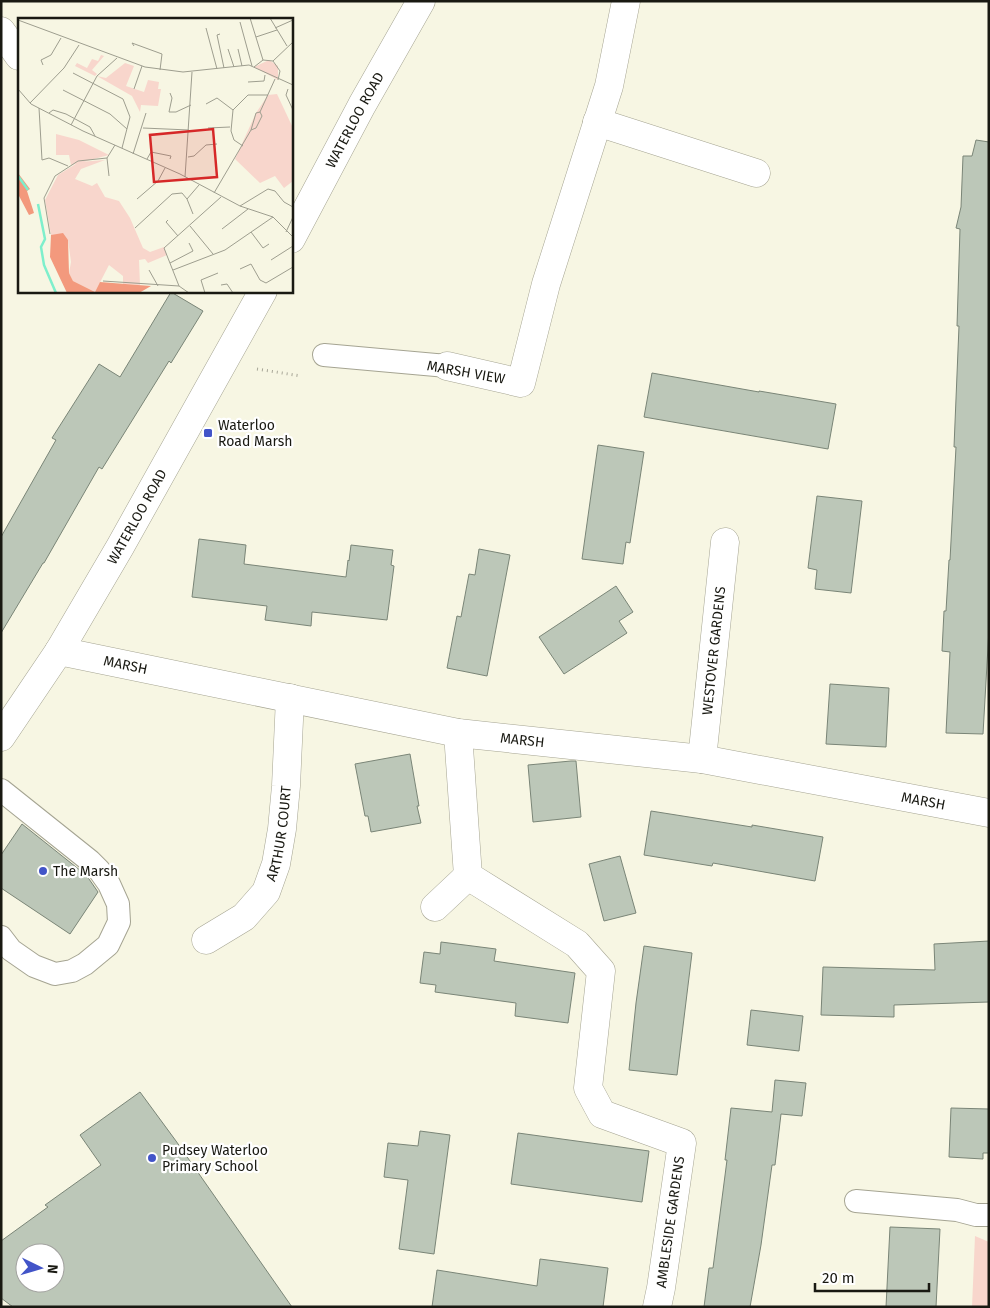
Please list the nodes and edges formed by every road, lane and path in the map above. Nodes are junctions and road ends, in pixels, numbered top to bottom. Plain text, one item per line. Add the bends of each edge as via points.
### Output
1 (421, 1) edge
2 (626, 1) edge
3 (1, 31) edge
4 (18, 55) edge
5 (597, 122) junction
6 (756, 173) dead end
7 (292, 237) edge
8 (262, 292) edge
9 (324, 355) joint
10 (222, 364) junction
11 (447, 366) joint
12 (724, 542) dead end
13 (59, 651) junction
14 (290, 698) junction
15 (458, 732) junction
16 (1, 737) edge
17 (702, 759) junction
18 (1, 790) edge
19 (989, 813) edge
20 (468, 876) junction
21 (435, 907) dead end
22 (1, 937) edge
23 (206, 940) dead end
24 (856, 1201) dead end
25 (989, 1215) edge
26 (656, 1307) edge

1 - 7 street, WATERLOO ROAD
2 - 5 street, MARSH VIEW via 609,86
3 - 4 street
5 - 6 street
5 - 11 street, MARSH VIEW via 546,284 521,383
8 - 10 street, WATERLOO ROAD
9 - 10 path via 323,379
9 - 11 lane, MARSH VIEW
10 - 13 street, WATERLOO ROAD
12 - 17 street, WESTOVER GARDENS
13 - 14 street, MARSH
13 - 16 street, WATERLOO ROAD
14 - 15 street, MARSH
14 - 23 street, ARTHUR COURT via 286,786 276,864 266,892 244,917
15 - 17 street, MARSH
15 - 20 street
17 - 19 street, MARSH
18 - 22 lane via 99,870 118,904 119,922 108,945 85,964 55,974 26,961
20 - 21 street
20 - 26 street, AMBLESIDE GARDENS via 577,944 601,971 588,1088 602,1114 682,1143
24 - 25 lane

